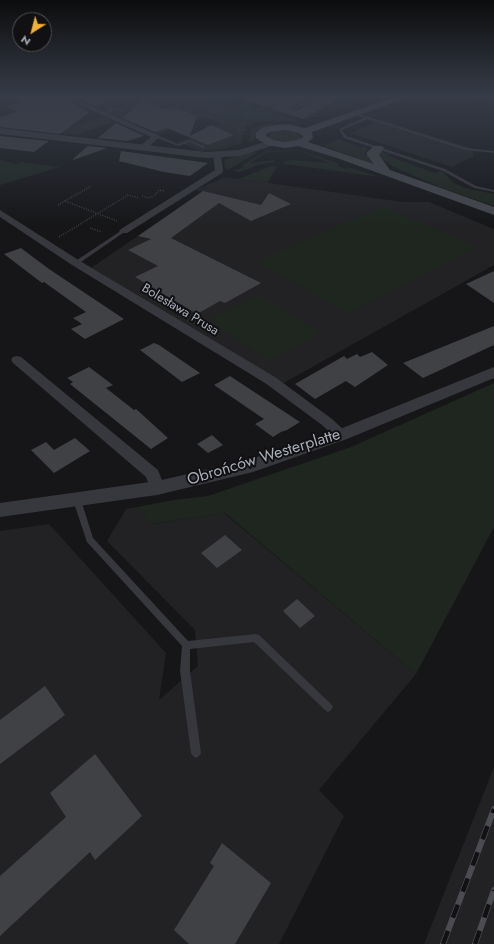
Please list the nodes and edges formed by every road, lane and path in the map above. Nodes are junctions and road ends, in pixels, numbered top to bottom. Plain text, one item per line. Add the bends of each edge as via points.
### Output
1 (68, 139) edge
2 (153, 139) edge
3 (163, 139) edge
4 (296, 139) edge
5 (308, 139) edge
6 (351, 139) edge
7 (435, 139) edge
8 (267, 141) joint
9 (204, 147) dead end
10 (143, 148) junction
11 (378, 148) junction
12 (494, 152) edge
13 (222, 155) junction
14 (386, 172) junction
15 (91, 186) dead end
16 (166, 191) dead end
17 (494, 191) edge
18 (154, 196) dead end
19 (139, 198) dead end
20 (65, 201) junction
21 (58, 205) dead end
22 (490, 210) edge
23 (0, 213) edge
24 (99, 213) junction
25 (123, 227) junction
26 (47, 244) junction
27 (76, 264) junction
28 (17, 360) dead end
29 (494, 372) edge
30 (341, 435) junction
31 (158, 488) junction
32 (77, 500) junction
33 (0, 510) edge
34 (186, 644) junction
35 (328, 707) dead end
36 (196, 754) dead end

1 - 10 street
2 - 10 street
3 - 9 lane via 178,146 190,141
4 - 8 main road via 285,145
5 - 14 main road via 341,156
6 - 11 lane
7 - 12 lane via 466,149
8 - 13 street via 240,153
10 - 13 street
11 - 14 main road via 373,155
11 - 17 lane via 444,170 472,185
13 - 25 street via 219,171
14 - 22 main road
15 - 20 path
16 - 18 path via 159,190
19 - 24 path via 128,195
20 - 21 path
20 - 24 path
23 - 26 street, Bolesława Prusa
24 - 25 path
24 - 26 path
25 - 27 lane
26 - 27 street, Bolesława Prusa
27 - 30 street, Bolesława Prusa via 270,380
28 - 31 street via 153,474
29 - 30 street, Obrońców Westerplatte
30 - 31 street, Obrońców Westerplatte via 247,467
31 - 32 street, Obrońców Westerplatte
32 - 33 street, Obrońców Westerplatte
32 - 34 lane via 90,540
34 - 35 lane via 256,638
34 - 36 lane via 185,671

